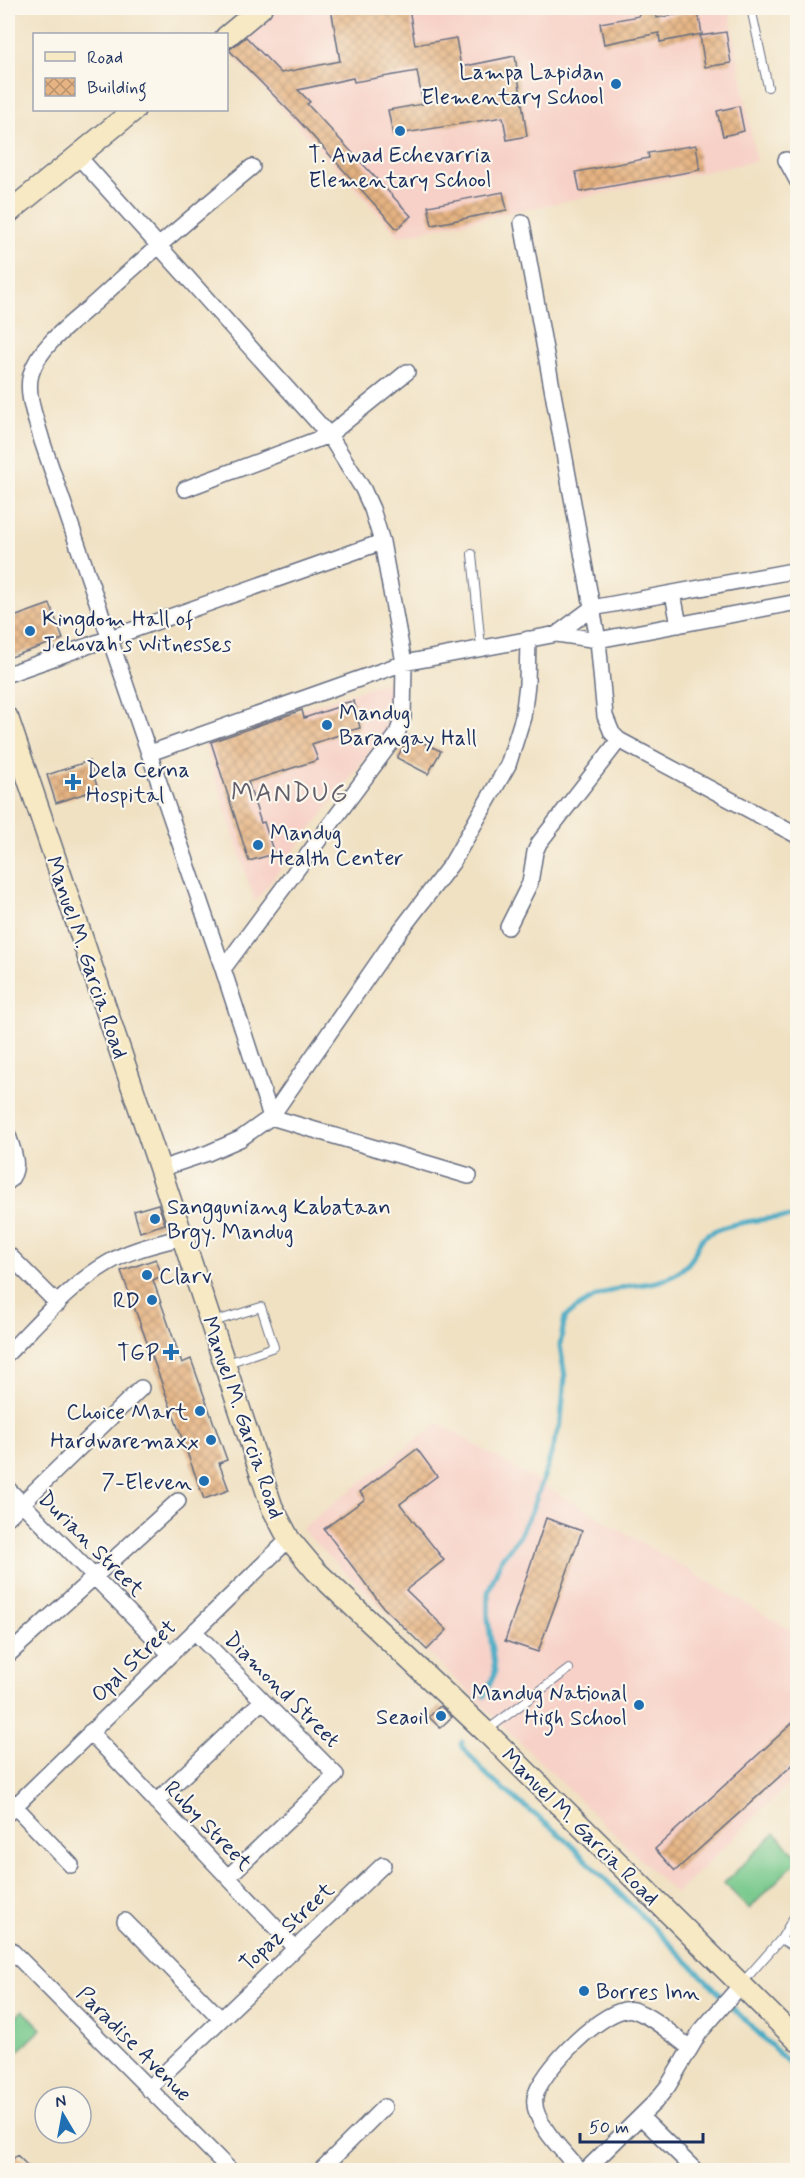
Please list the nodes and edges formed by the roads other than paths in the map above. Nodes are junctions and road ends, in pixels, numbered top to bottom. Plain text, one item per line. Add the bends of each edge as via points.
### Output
1 (261, 8) edge
2 (750, 8) edge
3 (228, 35) edge
4 (768, 87) dead end
5 (133, 111) edge
6 (77, 154) junction
7 (786, 160) dead end
8 (252, 167) dead end
9 (798, 182) edge
10 (8, 213) edge
11 (522, 223) dead end
12 (159, 244) junction
13 (406, 372) dead end
14 (329, 435) junction
15 (185, 489) dead end
16 (382, 542) junction
17 (472, 554) dead end
18 (798, 570) edge
19 (673, 594) junction
20 (798, 602) edge
21 (592, 608) junction
22 (679, 625) junction
23 (557, 634) junction
24 (110, 638) junction
25 (528, 639) junction
26 (598, 640) junction
27 (481, 647) junction
28 (404, 663) junction
29 (8, 674) edge
30 (8, 719) edge
31 (619, 740) junction
32 (150, 753) junction
33 (798, 836) edge
34 (507, 927) dead end
35 (223, 969) junction
36 (271, 1117) junction
37 (8, 1135) edge
38 (160, 1168) junction
39 (469, 1176) dead end
40 (8, 1182) edge
41 (183, 1237) junction
42 (8, 1254) edge
43 (58, 1304) junction
44 (212, 1323) junction
45 (8, 1353) edge
46 (225, 1364) junction
47 (141, 1388) dead end
48 (8, 1489) edge
49 (178, 1501) dead end
50 (21, 1503) junction
51 (8, 1517) edge
52 (289, 1539) junction
53 (94, 1577) junction
54 (194, 1631) junction
55 (171, 1654) junction
56 (8, 1655) edge
57 (569, 1669) dead end
58 (262, 1701) junction
59 (90, 1732) junction
60 (486, 1732) junction
61 (156, 1802) junction
62 (10, 1806) edge
63 (71, 1865) dead end
64 (383, 1865) dead end
65 (228, 1877) junction
66 (798, 1910) edge
67 (125, 1921) dead end
68 (781, 1939) junction
69 (8, 1947) edge
70 (295, 1948) junction
71 (798, 1950) edge
72 (741, 1985) junction
73 (221, 2019) junction
74 (798, 2041) edge
75 (690, 2048) junction
76 (148, 2088) junction
77 (384, 2107) dead end
78 (641, 2117) junction
79 (693, 2168) dead end
80 (230, 2170) edge
81 (321, 2170) edge
82 (579, 2170) edge
83 (586, 2170) edge

1 - 3 main road
2 - 4 lane
5 - 6 main road
6 - 10 main road
6 - 12 street
7 - 9 street
8 - 12 street
11 - 21 street
12 - 14 street
12 - 24 street via 39,355 30,375 42,441
13 - 14 street
14 - 15 street
14 - 16 street via 363,489
16 - 24 street
16 - 28 street
17 - 27 lane
18 - 19 street
19 - 21 street
19 - 22 street
20 - 22 street
21 - 23 street
21 - 26 street
22 - 26 street
23 - 25 street
23 - 26 street
24 - 29 street
24 - 32 street
25 - 27 street
25 - 36 street via 524,717 508,765 452,864 394,939
26 - 31 street via 605,716
27 - 28 street
28 - 32 street
28 - 35 street via 403,718 396,736
30 - 38 main road, Manuel M. Garcia Road
31 - 33 street
31 - 34 street via 539,843 530,883
32 - 35 street
35 - 36 street
36 - 38 street via 240,1139
36 - 39 street
37 - 40 street via 16,1165
38 - 41 main road, Manuel M. Garcia Road
41 - 43 street via 109,1262
41 - 44 main road, Manuel M. Garcia Road
42 - 43 street
43 - 45 street
44 - 46 main road, Manuel M. Garcia Road
44 - 46 lane via 261,1307 274,1347
46 - 52 main road, Manuel M. Garcia Road via 272,1507
47 - 50 street
48 - 50 street, Durian Street
49 - 53 street
50 - 51 street
50 - 53 street, Durian Street
52 - 54 street, Opal Street
52 - 60 main road, Manuel M. Garcia Road via 316,1571
53 - 55 street, Durian Street
53 - 56 street
54 - 55 street, Opal Street
54 - 58 street, Diamond Street
55 - 59 street, Opal Street
57 - 60 lane
58 - 61 street
58 - 65 street, Diamond Street via 336,1775
59 - 61 street, Ruby Street
59 - 62 street, Opal Street
60 - 72 main road, Manuel M. Garcia Road
61 - 65 street, Ruby Street
62 - 63 street
64 - 70 street, Topaz Street
65 - 70 street, Ruby Street
66 - 68 lane
67 - 73 street
68 - 71 lane
68 - 72 lane
69 - 76 street, Paradise Avenue
70 - 73 street, Topaz Street
72 - 74 main road, Manuel M. Garcia Road
72 - 75 street via 712,2016
73 - 76 street, Topaz Street
75 - 78 street via 668,2086
75 - 82 street via 632,2010 607,2017 573,2044 554,2065 534,2098 550,2135
76 - 80 street, Paradise Avenue
77 - 81 street
78 - 79 street
78 - 83 street

